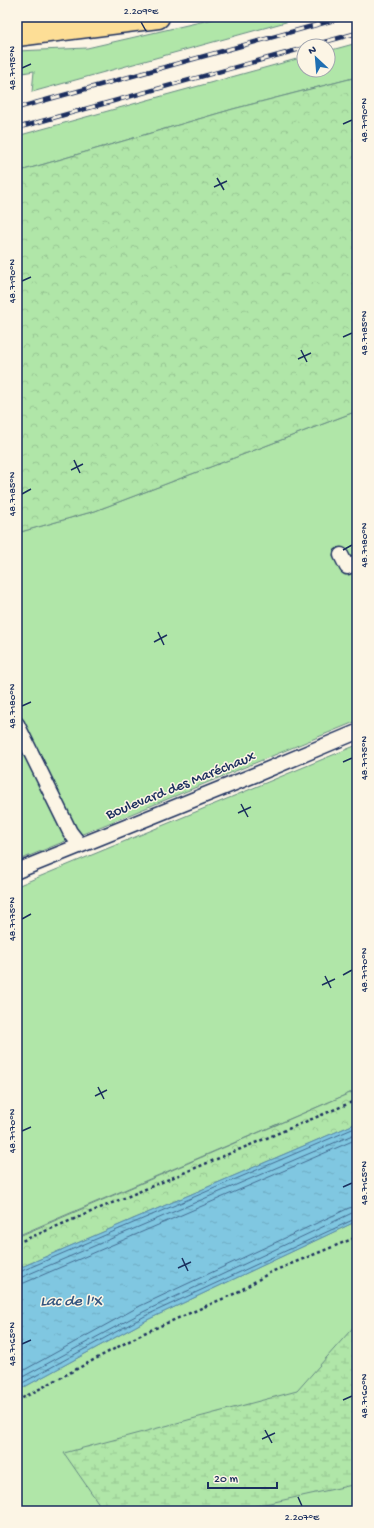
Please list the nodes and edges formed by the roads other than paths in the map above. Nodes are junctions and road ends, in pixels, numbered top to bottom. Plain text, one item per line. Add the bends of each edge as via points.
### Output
1 (17, 18) edge
2 (152, 18) edge
3 (17, 35) edge
4 (341, 555) dead end
5 (357, 563) edge
6 (17, 724) edge
7 (357, 732) edge
8 (80, 845) junction
9 (17, 871) edge

1 - 2 main road
2 - 3 main road
4 - 5 lane via 347,567
6 - 8 lane via 70,832
7 - 8 lane, Boulevard des Maréchaux
8 - 9 lane, Boulevard des Maréchaux

